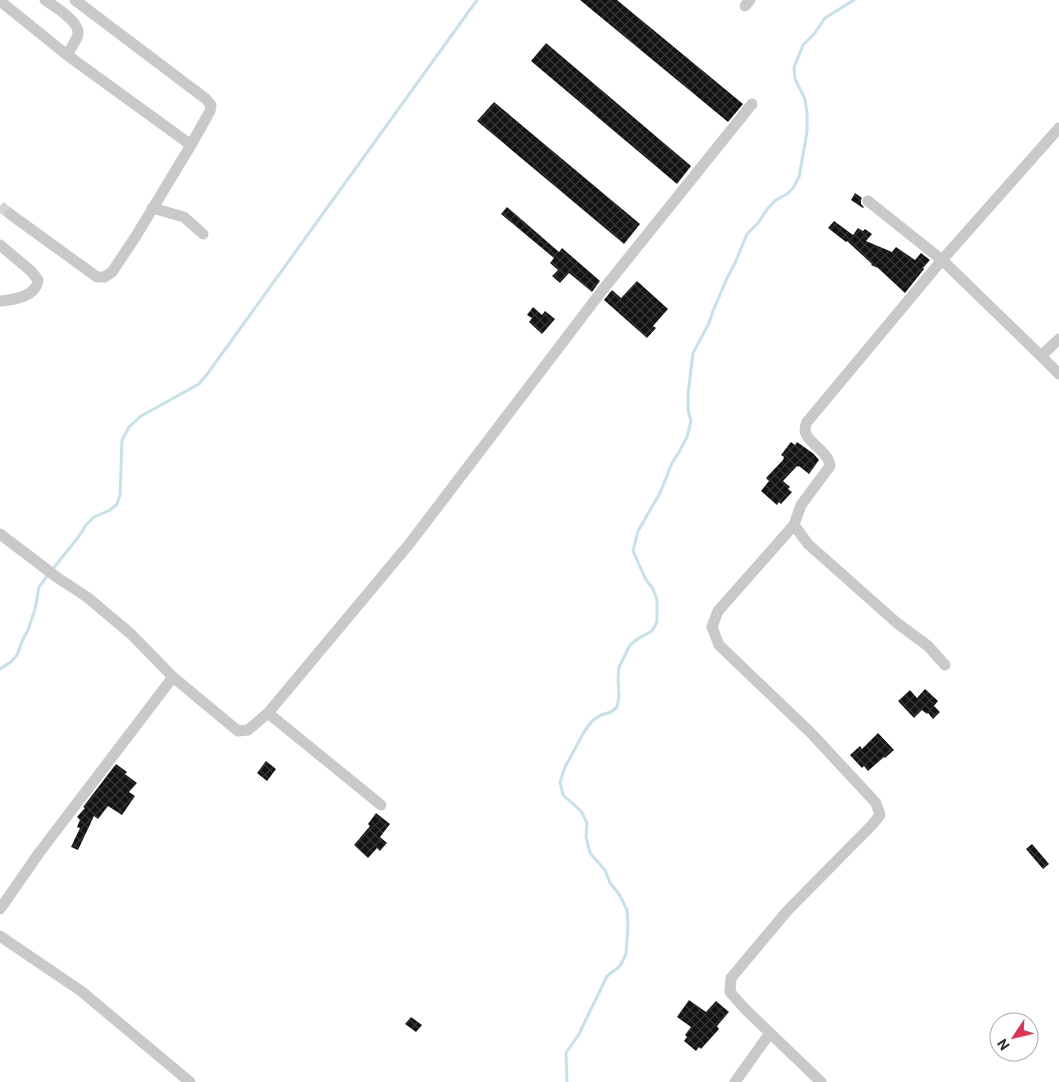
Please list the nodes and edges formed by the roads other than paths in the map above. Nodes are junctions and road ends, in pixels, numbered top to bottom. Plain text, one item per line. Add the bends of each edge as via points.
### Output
1 (45, 0) edge
2 (76, 0) edge
3 (0, 2) edge
4 (67, 55) junction
5 (752, 104) dead end
6 (1059, 128) edge
7 (191, 145) junction
8 (868, 201) dead end
9 (152, 208) junction
10 (10, 214) tunnel mouth
11 (203, 234) dead end
12 (0, 245) edge
13 (942, 260) junction
14 (0, 301) edge
15 (1059, 339) edge
16 (1041, 356) junction
17 (1059, 374) edge
18 (794, 525) junction
19 (0, 534) edge
20 (945, 665) dead end
21 (173, 676) junction
22 (268, 713) junction
23 (380, 805) dead end
24 (0, 909) edge
25 (0, 936) edge
26 (770, 1032) junction
27 (190, 1082) edge
28 (735, 1082) edge
29 (821, 1082) edge

1 - 4 street via 78,28
2 - 7 street via 211,105
3 - 4 street
4 - 7 street
5 - 22 street via 601,292 410,543
6 - 13 street
7 - 9 street
8 - 13 street
9 - 10 street via 112,272 104,277 97,277
9 - 11 street via 184,216
12 - 14 street via 38,280 36,288 27,295
13 - 16 street
13 - 18 street via 804,427 806,436 829,459 830,466 801,505
15 - 16 street
16 - 17 street
18 - 20 street via 808,544 897,623 928,646
18 - 26 street via 718,611 712,627 719,645 811,733 876,803 880,815 788,910 731,978 730,992
19 - 21 street via 131,634
21 - 22 street via 238,731 248,730
21 - 24 street via 38,853
22 - 23 street
25 - 27 street via 81,992
26 - 28 street
26 - 29 street

